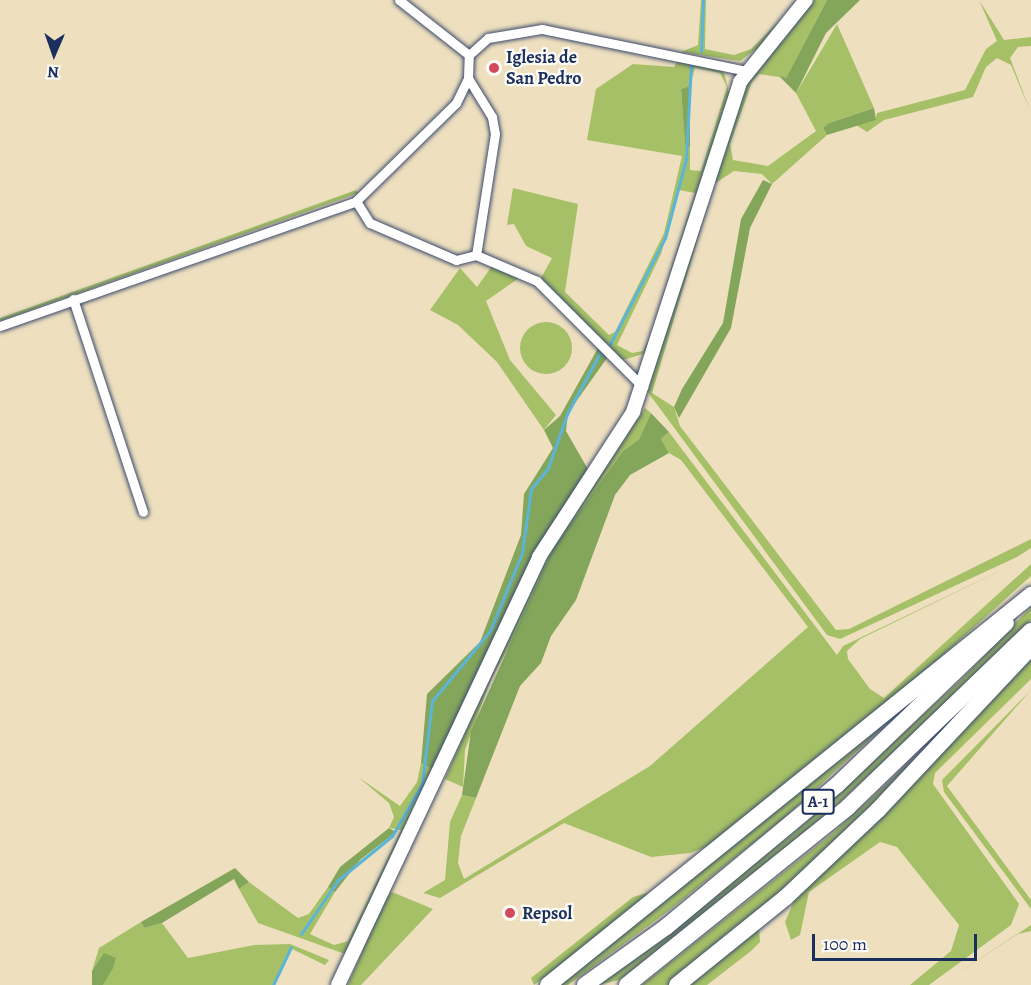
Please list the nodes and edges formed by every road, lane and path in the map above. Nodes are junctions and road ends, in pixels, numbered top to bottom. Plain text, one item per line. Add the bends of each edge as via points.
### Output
1 (399, 0) edge
2 (806, 0) edge
3 (469, 55) junction
4 (747, 71) junction
5 (468, 78) junction
6 (356, 201) junction
7 (476, 255) junction
8 (73, 299) junction
9 (0, 326) edge
10 (643, 387) junction
11 (143, 512) dead end
12 (1031, 595) edge
13 (1031, 631) edge
14 (1031, 647) edge
15 (338, 985) edge
16 (548, 985) edge
17 (585, 985) edge
18 (627, 985) edge
19 (677, 985) edge

1 - 3 street
2 - 4 street
3 - 4 street via 488,38 542,28
3 - 5 street
4 - 10 street via 721,133
5 - 6 street via 456,103
5 - 7 street via 492,117 495,134
6 - 7 street via 370,222 456,260
6 - 8 street
7 - 10 street via 537,281
8 - 9 street
8 - 11 street
10 - 15 street via 623,429 538,556
12 - 16 highway
12 - 17 highway, A-1 via 837,785 666,927
13 - 18 highway, A-1 via 848,807
14 - 19 highway via 878,810 785,898

